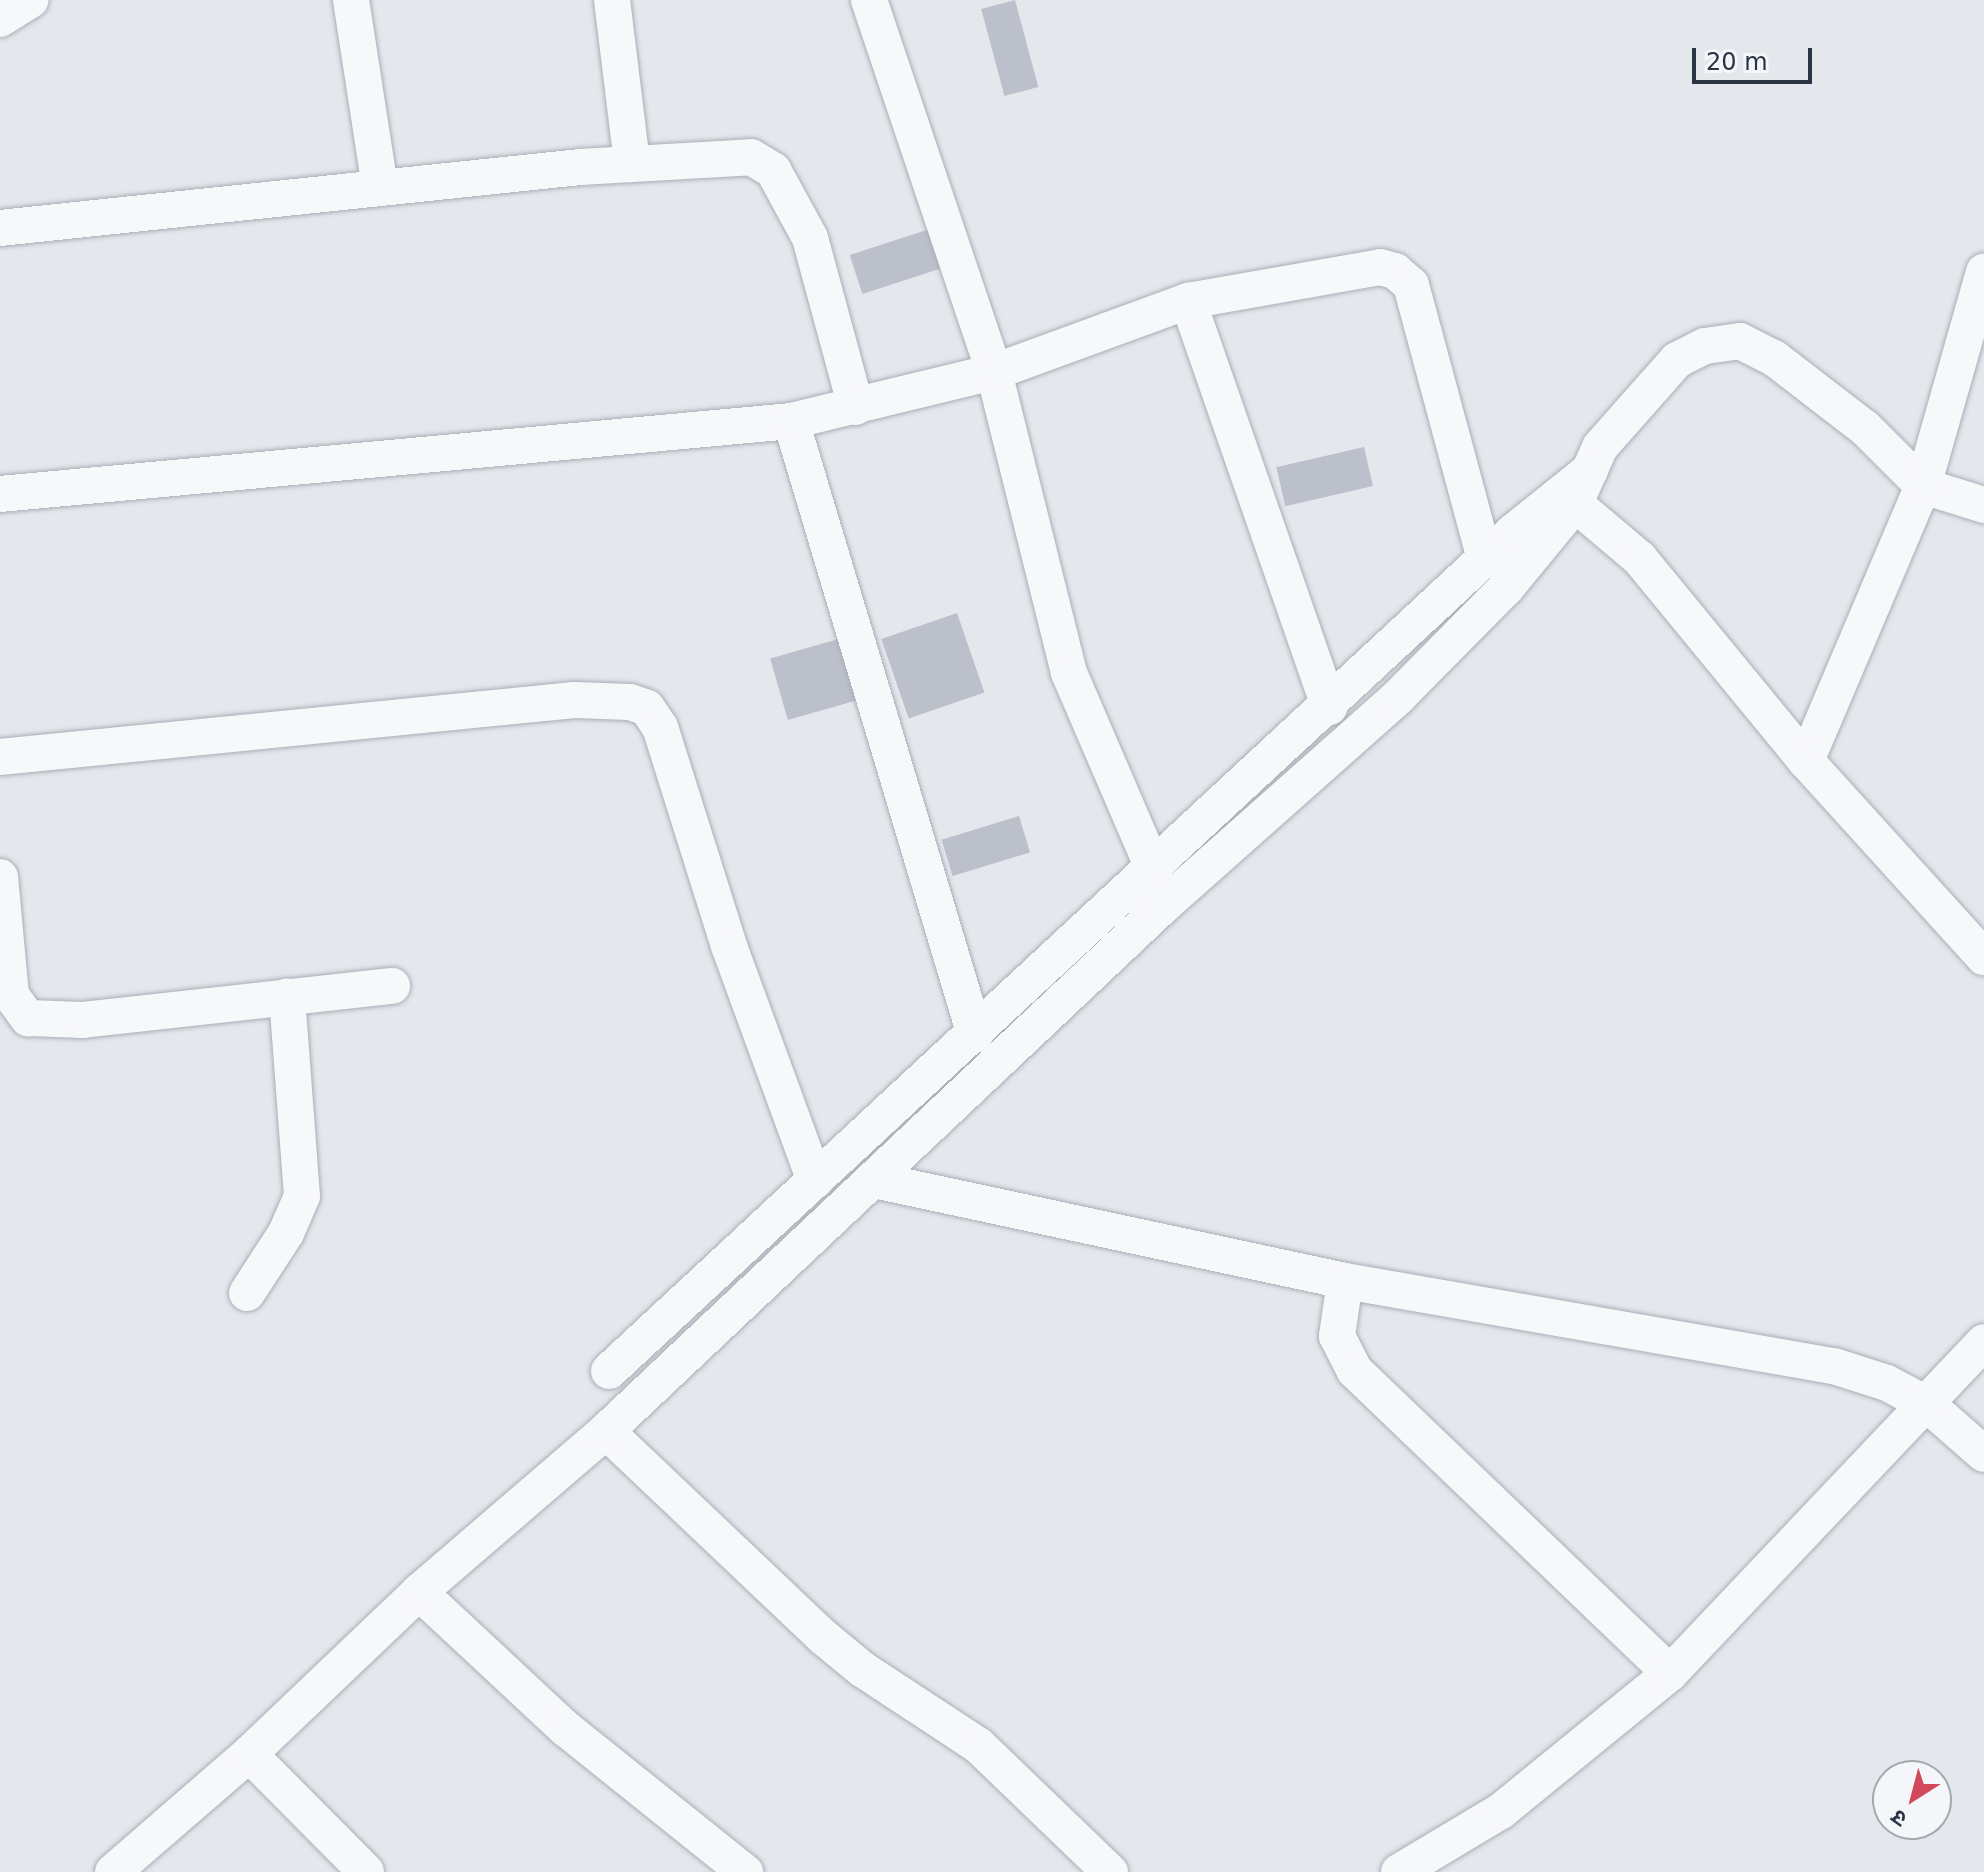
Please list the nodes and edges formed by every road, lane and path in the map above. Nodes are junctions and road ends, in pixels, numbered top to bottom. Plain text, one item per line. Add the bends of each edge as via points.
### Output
1 (31, 0) edge
2 (351, 0) edge
3 (612, 0) edge
4 (869, 0) edge
5 (0, 19) edge
6 (632, 164) junction
7 (380, 188) junction
8 (0, 228) edge
9 (1984, 272) edge
10 (1188, 301) junction
11 (994, 372) junction
12 (856, 407) junction
13 (791, 421) junction
14 (1590, 470) junction
15 (1923, 486) junction
16 (0, 494) edge
17 (1575, 504) junction
18 (1984, 505) edge
19 (1485, 559) junction
20 (1329, 707) junction
21 (0, 757) edge
22 (1806, 761) junction
23 (1154, 870) junction
24 (0, 877) edge
25 (1984, 957) edge
26 (392, 986) dead end
27 (287, 997) junction
28 (9, 1012) edge
29 (975, 1035) junction
30 (874, 1180) junction
31 (815, 1181) junction
32 (1345, 1281) junction
33 (247, 1293) dead end
34 (1984, 1342) edge
35 (609, 1371) dead end
36 (1928, 1405) junction
37 (606, 1431) junction
38 (1984, 1454) edge
39 (419, 1592) junction
40 (1670, 1673) junction
41 (249, 1754) junction
42 (113, 1872) edge
43 (366, 1872) edge
44 (745, 1872) edge
45 (1110, 1872) edge
46 (1399, 1872) edge

1 - 5 street
2 - 7 street
3 - 6 street
4 - 11 street
6 - 7 street
6 - 12 street via 751,157 773,170 810,238
7 - 8 street
9 - 15 street
10 - 11 street
10 - 19 street via 1362,267 1404,276 1411,285
10 - 20 street
11 - 12 street
11 - 23 street via 1069,673
12 - 13 street
13 - 16 street
13 - 29 street
14 - 15 street via 1600,447 1677,360 1705,346 1740,341 1774,358 1865,428
14 - 17 street
14 - 19 street
15 - 18 street
15 - 22 street
17 - 22 street via 1640,559
17 - 30 street via 1506,588 1398,697 1164,905
19 - 20 street
20 - 23 street
21 - 31 street via 574,700 630,702 647,708 660,727 729,946
22 - 25 street
23 - 29 street
24 - 28 street
26 - 27 street
27 - 28 street via 83,1020 42,1020
27 - 33 street via 302,1196 286,1233
29 - 31 street
30 - 32 street
30 - 37 street
31 - 35 street
32 - 36 street via 1834,1366 1887,1383
32 - 40 street via 1337,1336 1355,1371
34 - 36 street
36 - 38 street
36 - 40 street
37 - 39 street
37 - 45 street via 822,1636 862,1669 979,1746
39 - 41 street
39 - 44 street via 565,1728
40 - 46 street via 1501,1811
41 - 42 street
41 - 43 street

